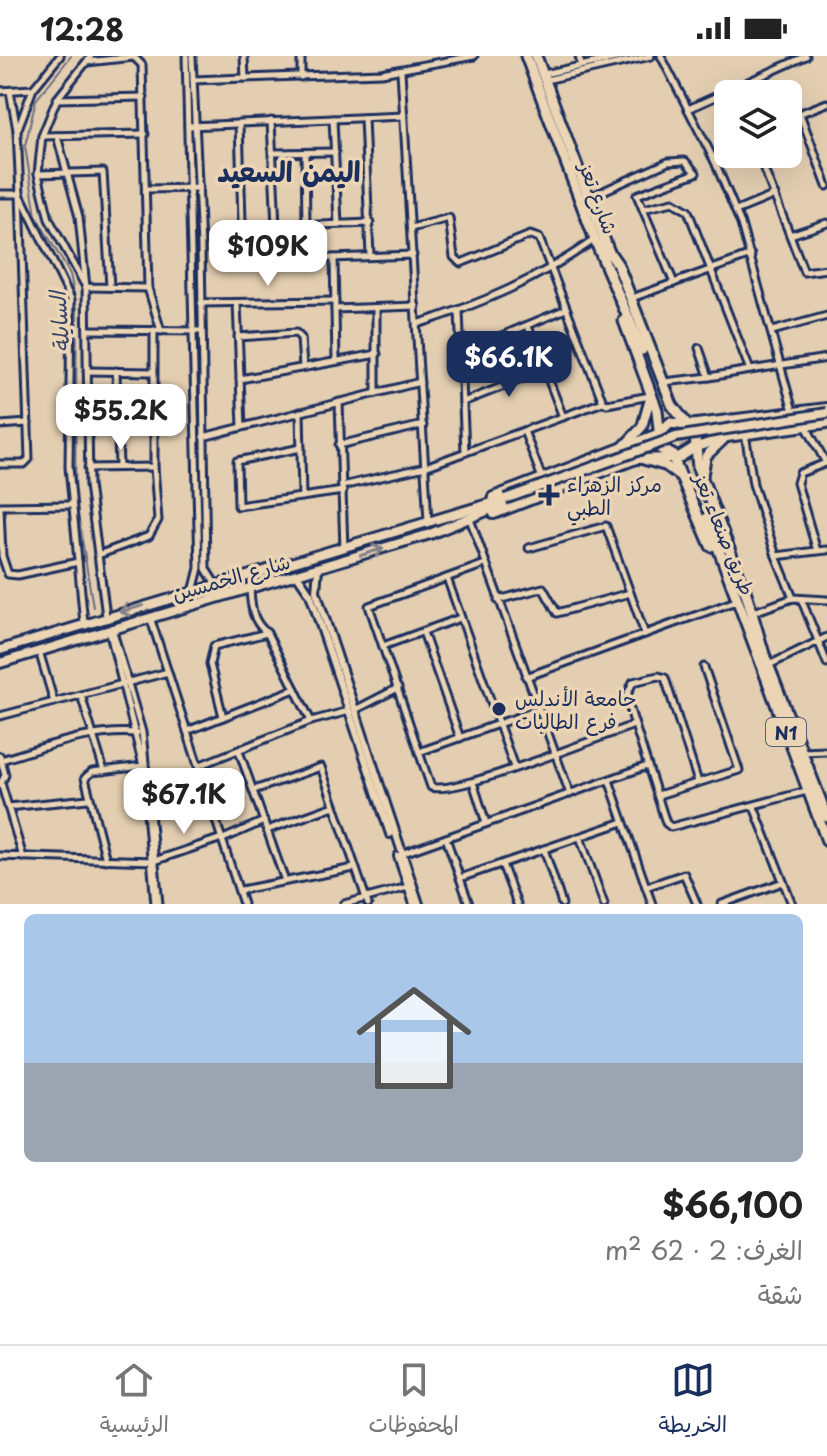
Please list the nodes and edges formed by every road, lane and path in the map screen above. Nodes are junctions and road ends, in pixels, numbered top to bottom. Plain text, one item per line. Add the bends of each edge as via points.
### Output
1 (60, 56) edge
2 (186, 56) edge
3 (192, 56) edge
4 (244, 56) edge
5 (301, 56) edge
6 (427, 56) edge
7 (474, 56) edge
8 (526, 56) edge
9 (536, 56) edge
10 (579, 56) edge
11 (625, 56) edge
12 (651, 56) edge
13 (661, 56) edge
14 (806, 56) edge
15 (454, 58) edge
16 (89, 59) edge
17 (430, 65) junction
18 (581, 65) junction
19 (401, 71) junction
20 (301, 77) junction
21 (245, 78) junction
22 (544, 78) junction
23 (193, 80) junction
24 (754, 80) edge
25 (33, 89) junction
26 (0, 91) edge
27 (10, 91) junction
28 (144, 97) junction
29 (714, 98) edge
30 (57, 99) junction
31 (827, 103) edge
32 (688, 109) junction
33 (802, 113) edge
34 (404, 116) junction
35 (364, 118) junction
36 (333, 119) junction
37 (802, 119) edge
38 (271, 121) junction
39 (237, 124) junction
40 (188, 126) junction
41 (196, 126) junction
42 (558, 126) junction
43 (17, 131) junction
44 (145, 134) junction
45 (42, 136) junction
46 (57, 136) junction
47 (335, 152) junction
48 (273, 153) junction
49 (305, 153) junction
50 (764, 168) edge
51 (65, 172) junction
52 (38, 174) junction
53 (827, 186) edge
54 (191, 188) junction
55 (199, 188) junction
56 (146, 189) junction
57 (0, 194) edge
58 (20, 194) junction
59 (775, 195) junction
60 (590, 197) junction
61 (643, 209) junction
62 (736, 211) junction
63 (370, 223) junction
64 (827, 223) edge
65 (338, 224) junction
66 (306, 225) junction
67 (276, 227) junction
68 (242, 228) junction
69 (411, 228) junction
70 (790, 235) junction
71 (595, 240) junction
72 (605, 253) junction
73 (413, 255) junction
74 (751, 255) junction
75 (370, 256) junction
76 (334, 258) junction
77 (712, 266) junction
78 (552, 269) junction
79 (827, 269) edge
80 (674, 283) junction
81 (86, 287) junction
82 (110, 287) junction
83 (148, 288) junction
84 (632, 298) junction
85 (335, 301) junction
86 (201, 303) junction
87 (237, 303) junction
88 (416, 306) junction
89 (376, 308) junction
90 (335, 309) junction
91 (566, 309) junction
92 (459, 311) junction
93 (827, 316) edge
94 (417, 324) junction
95 (528, 326) junction
96 (88, 330) junction
97 (157, 331) junction
98 (194, 331) junction
99 (202, 331) junction
100 (772, 331) junction
101 (238, 337) junction
102 (699, 348) dead end
103 (644, 349) tunnel mouth
104 (461, 353) junction
105 (377, 354) junction
106 (827, 358) edge
107 (336, 361) junction
108 (781, 365) junction
109 (303, 367) junction
110 (545, 370) junction
111 (750, 370) junction
112 (87, 371) junction
113 (116, 371) junction
114 (153, 372) junction
115 (709, 377) junction
116 (240, 379) junction
117 (420, 382) junction
118 (663, 382) junction
119 (376, 393) junction
120 (651, 395) junction
121 (339, 402) junction
122 (463, 402) junction
123 (603, 402) junction
124 (672, 405) junction
125 (657, 410) junction
126 (793, 411) junction
127 (300, 412) junction
128 (827, 415) edge
129 (563, 417) junction
130 (726, 422) junction
131 (28, 423) junction
132 (0, 425) edge
133 (423, 425) junction
134 (688, 425) junction
135 (806, 425) junction
136 (242, 427) junction
137 (524, 431) junction
138 (660, 433) junction
139 (745, 433) junction
140 (203, 437) junction
141 (727, 437) junction
142 (339, 445) junction
143 (626, 446) junction
144 (301, 448) junction
145 (694, 448) junction
146 (465, 452) junction
147 (673, 458) junction
148 (636, 459) junction
149 (826, 463) edge
150 (0, 464) edge
151 (119, 467) junction
152 (154, 467) junction
153 (425, 467) junction
154 (88, 468) junction
155 (698, 468) junction
156 (542, 478) junction
157 (684, 478) junction
158 (702, 480) junction
159 (197, 483) junction
160 (205, 483) junction
161 (342, 489) junction
162 (302, 497) junction
163 (72, 505) junction
164 (0, 507) edge
165 (469, 514) junction
166 (709, 517) tunnel mouth
167 (429, 522) junction
168 (529, 548) dead end
169 (344, 549) junction
170 (827, 550) edge
171 (817, 551) junction
172 (98, 555) junction
173 (776, 556) junction
174 (314, 558) junction
175 (78, 562) junction
176 (485, 564) junction
177 (318, 568) junction
178 (297, 575) junction
179 (447, 578) junction
180 (216, 586) junction
181 (250, 588) junction
182 (193, 592) junction
183 (630, 593) junction
184 (793, 598) junction
185 (498, 600) junction
186 (827, 600) edge
187 (802, 601) junction
188 (733, 602) junction
189 (106, 616) junction
190 (150, 617) junction
191 (460, 618) junction
192 (747, 618) junction
193 (84, 623) junction
194 (110, 629) junction
195 (423, 632) junction
196 (267, 633) junction
197 (645, 634) junction
198 (827, 637) edge
199 (818, 640) junction
200 (383, 646) junction
201 (12, 647) junction
202 (0, 650) edge
203 (39, 651) junction
204 (16, 658) junction
205 (0, 663) edge
206 (827, 663) edge
207 (768, 666) junction
208 (704, 667) dead end
209 (168, 672) junction
210 (526, 677) junction
211 (124, 682) junction
212 (771, 682) junction
213 (398, 688) junction
214 (295, 689) junction
215 (81, 695) junction
216 (54, 702) junction
217 (538, 710) junction
218 (352, 711) junction
219 (0, 716) edge
220 (223, 717) junction
221 (311, 721) junction
222 (497, 724) junction
223 (634, 725) junction
224 (187, 731) junction
225 (137, 733) junction
226 (94, 734) junction
227 (361, 738) junction
228 (460, 738) junction
229 (239, 751) junction
230 (827, 751) edge
231 (554, 752) junction
232 (801, 752) junction
233 (418, 753) junction
234 (1, 758) edge
235 (143, 766) junction
236 (198, 766) junction
237 (647, 766) junction
238 (514, 767) junction
239 (104, 771) junction
240 (608, 780) junction
241 (473, 782) junction
242 (698, 782) junction
243 (254, 790) junction
244 (808, 791) junction
245 (570, 794) junction
246 (658, 795) junction
247 (88, 799) junction
248 (334, 806) junction
249 (8, 807) junction
250 (754, 807) junction
251 (827, 817) edge
252 (264, 821) junction
253 (623, 822) junction
254 (486, 823) junction
255 (267, 830) junction
256 (580, 837) junction
257 (223, 838) junction
258 (446, 838) junction
259 (827, 841) edge
260 (544, 849) junction
261 (401, 854) junction
262 (0, 856) edge
263 (23, 857) junction
264 (106, 860) junction
265 (152, 861) junction
266 (502, 863) junction
267 (354, 868) junction
268 (460, 878) junction
269 (285, 881) junction
270 (783, 882) junction
271 (411, 886) junction
272 (646, 887) junction
273 (241, 890) junction
274 (367, 901) edge
275 (157, 904) edge
276 (243, 904) edge
277 (344, 904) edge
278 (416, 904) edge
279 (469, 904) edge
280 (517, 904) edge
281 (562, 904) edge
282 (604, 904) edge
283 (652, 904) edge
284 (697, 904) edge
285 (722, 904) edge
286 (792, 904) edge

1 - 25 street
2 - 40 street
3 - 23 street
4 - 21 street
5 - 20 street
6 - 17 street
7 - 15 street
8 - 42 highway, شارع تعز
9 - 22 highway, شارع تعز
10 - 18 street
11 - 18 street
12 - 22 street
13 - 32 street
14 - 24 street
15 - 17 street
16 - 28 street via 140,59
16 - 30 street
17 - 19 street
18 - 22 street
19 - 20 street
19 - 34 street
20 - 21 street
21 - 23 street
22 - 42 highway, شارع تعز
23 - 41 street
25 - 27 street
25 - 43 street
26 - 27 street
27 - 43 street
28 - 30 street
28 - 44 street
29 - 32 street
30 - 45 street
31 - 33 street
32 - 62 street
34 - 35 street
34 - 69 street
35 - 36 street
35 - 63 street
36 - 38 street
36 - 47 street
37 - 53 street
38 - 39 street
38 - 48 street
39 - 41 street
39 - 68 street
40 - 41 street
40 - 54 street
41 - 55 street
42 - 60 highway, شارع تعز
42 - 71 highway, شارع تعز
43 - 58 street
44 - 46 street
44 - 56 street
45 - 46 street
45 - 52 street
46 - 51 street
47 - 49 street
47 - 65 street
48 - 49 street
48 - 67 street
49 - 66 street
50 - 59 street
51 - 52 street
51 - 81 street via 79,217
51 - 82 street via 105,175
52 - 81 street via 49,219
54 - 55 street
54 - 56 street
54 - 98 street
55 - 86 street
56 - 83 street
57 - 58 street
58 - 131 street
58 - 163 street via 71,299
59 - 62 street
59 - 70 street
60 - 61 street via 668,162 685,161 696,173 637,195
60 - 72 highway, شارع تعز
61 - 77 street via 673,202 684,206
61 - 80 street
62 - 74 street
63 - 65 street
63 - 75 street
64 - 70 street
65 - 66 street
66 - 67 street
67 - 68 street
68 - 76 street via 243,254 251,261
69 - 73 street
69 - 78 street via 449,218 454,257 461,263 530,235 539,238
70 - 79 street via 804,272
71 - 72 highway, شارع تعز
71 - 78 street
72 - 84 highway
72 - 103 highway, شارع تعز
72 - 120 highway
73 - 75 street
73 - 88 street
74 - 77 street
74 - 100 street
75 - 76 street
76 - 85 street
77 - 80 street
77 - 111 street
78 - 91 street
78 - 92 street
80 - 84 street
81 - 82 street
81 - 96 street
82 - 83 street
83 - 97 street
84 - 118 highway
85 - 87 street
85 - 90 street
86 - 87 street
86 - 99 street
87 - 101 street
88 - 89 street
88 - 94 street
89 - 90 street
89 - 105 street
90 - 107 street
91 - 95 street
91 - 123 street
92 - 94 street
92 - 104 street
93 - 100 street
94 - 117 street
95 - 104 street
95 - 110 street
96 - 97 street
96 - 112 street
97 - 98 street
97 - 114 street
98 - 99 street
98 - 159 street
99 - 140 street
100 - 108 street
101 - 109 street via 296,333
101 - 116 street
102 - 115 street
104 - 122 street
105 - 107 street
105 - 119 street
106 - 108 street
107 - 109 street
108 - 111 street
108 - 126 street
109 - 116 street
110 - 122 street
110 - 129 street
111 - 115 street
112 - 113 street
112 - 154 street
113 - 114 street
113 - 151 street
114 - 152 street
115 - 118 street
116 - 136 street
117 - 119 street
117 - 133 street
118 - 124 highway
119 - 121 street
120 - 123 street
120 - 125 highway
120 - 143 main road via 642,427
121 - 127 street
121 - 142 street
122 - 146 street
123 - 129 street
124 - 125 highway via 665,415
124 - 134 highway
125 - 138 highway
126 - 128 main road
126 - 130 main road
127 - 136 street
127 - 144 street
128 - 135 main road
128 - 165 main road, شارع الخمسين, bridge via 676,437
129 - 137 street
130 - 134 main road
130 - 141 main road
131 - 132 street
131 - 150 street via 27,462
133 - 142 street
133 - 153 street
134 - 138 highway via 674,422
134 - 145 highway via 695,435
135 - 139 main road
135 - 149 street
136 - 140 street
137 - 146 street
137 - 156 street
138 - 143 main road, شارع الخمسين
138 - 147 highway via 661,449
139 - 141 main road
139 - 173 street via 753,484
140 - 160 street
141 - 145 main road
141 - 158 main road via 706,456
142 - 161 street
143 - 148 main road via 637,450
143 - 156 main road, شارع الخمسين
144 - 162 street
144 - 162 street via 235,464 238,506
145 - 147 highway
145 - 155 highway, طريق صنعاء تعز / N1
146 - 153 street
147 - 148 main road, شارع الخمسين
147 - 157 highway, طريق صنعاء تعز / N1
148 - 157 main road via 666,466
148 - 165 main road, شارع الخمسين via 490,516
149 - 171 street via 800,473 797,483
151 - 152 street
151 - 154 street
152 - 172 street via 156,529
153 - 161 street
153 - 167 street
154 - 172 street
155 - 157 highway via 687,464
155 - 158 highway, طريق صنعاء تعز / N1
156 - 165 main road, شارع الخمسين
157 - 188 highway, طريق صنعاء تعز / N1
158 - 192 highway, طريق صنعاء تعز / N1 via 747,596
159 - 160 street
159 - 182 street via 199,568
160 - 180 street via 206,569
161 - 162 street
161 - 169 street
163 - 164 street
163 - 175 street
164 - 175 street via 8,574
165 - 167 main road, شارع الخمسين
165 - 176 street
177 -> 165 main road, شارع الخمسين
166 - 192 highway, طريق صنعاء تعز / N1
167 - 169 main road, شارع الخمسين
168 - 183 street via 606,526
169 - 174 main road, شارع الخمسين
170 - 171 street
171 - 173 street
172 - 189 street
173 - 184 street
174 - 177 main road
174 - 180 main road, شارع الخمسين
175 - 193 street
176 - 179 street
176 - 185 street
177 - 178 main road, شارع الخمسين
177 - 218 street via 316,591
178 - 181 main road, شارع الخمسين
178 - 218 street via 310,594
179 - 191 street
179 - 200 street via 369,606
180 - 182 main road, شارع الخمسين
181 - 190 main road, شارع الخمسين
181 - 196 street via 251,610
182 -> 189 main road, شارع الخمسين
183 - 185 street via 557,613 543,588
183 - 197 street
184 - 187 street
184 - 192 street
185 - 210 street
186 - 187 street
187 - 199 street
188 - 192 highway, طريق صنعاء تعز / N1
188 - 197 street
189 - 193 main road, شارع الخمسين
190 - 194 main road, شارع الخمسين
190 - 209 street
191 - 195 street
191 - 222 street
192 - 207 highway, طريق صنعاء تعز / N1
192 - 212 highway, طريق صنعاء تعز / N1
193 - 201 main road, شارع الخمسين
194 - 203 main road, شارع الخمسين
194 - 211 street
195 - 200 street
195 - 228 street
196 - 214 street
196 - 220 street via 214,646 210,652
197 - 210 street
198 - 199 street
199 - 206 street
199 - 207 street
200 - 213 street
201 - 202 main road, شارع الخمسين
201 - 204 main road
203 - 204 main road, شارع الخمسين
203 - 216 street
204 - 205 main road, شارع الخمسين
207 - 212 highway, طريق صنعاء تعز / N1
208 - 242 street via 739,767
209 - 211 street
209 - 224 street
210 - 217 street
211 - 215 street
211 - 225 street
211 - 265 street via 146,757
212 - 232 highway, طريق صنعاء تعز / N1
212 - 244 highway, طريق صنعاء تعز / N1
213 - 218 street
213 - 233 street
214 - 220 street
214 - 221 street
215 - 216 street
215 - 226 street
216 - 219 street
217 - 222 street
217 - 231 street
218 - 221 street
218 - 227 street
220 - 224 street
221 - 229 street
222 - 228 street
222 - 238 street
223 - 231 street
223 - 237 street
223 - 242 street via 626,697 629,688 640,680 665,678
224 - 236 street
225 - 226 street
225 - 235 street
226 - 234 street
226 - 239 street
227 - 261 street
227 - 271 street
228 - 233 street
229 - 236 street
229 - 243 street
230 - 232 street
231 - 238 street
231 - 245 street
232 - 251 highway, طريق صنعاء تعز / N1
233 - 241 street via 431,787
234 - 249 street
235 - 239 street
235 - 265 street
236 - 257 street
237 - 240 street
237 - 246 street
238 - 241 street
239 - 247 street via 85,778
240 - 245 street
240 - 253 street
241 - 254 street
242 - 246 street
243 - 248 street via 321,767
243 - 252 street
244 - 250 street
244 - 259 highway, طريق صنعاء تعز / N1
245 - 254 street
246 - 250 street via 671,827
247 - 249 street
247 - 264 street
248 - 255 street
248 - 267 street
249 - 263 street
250 - 270 street
252 - 255 street
252 - 257 street
253 - 256 street
253 - 272 street
254 - 258 street
255 - 269 street
256 - 260 street
256 - 282 street
257 - 265 street
257 - 273 street
258 - 261 street
258 - 268 street
260 - 266 street
260 - 281 street
261 - 271 street
262 - 263 street
263 - 264 street
264 - 265 street
265 - 275 street
266 - 268 street
266 - 280 street
267 - 269 street
267 - 274 street
268 - 279 street
269 - 273 street
270 - 285 street
270 - 286 street
271 - 274 street
271 - 278 street
272 - 283 street
272 - 284 street via 684,874
273 - 276 street
274 - 277 street

